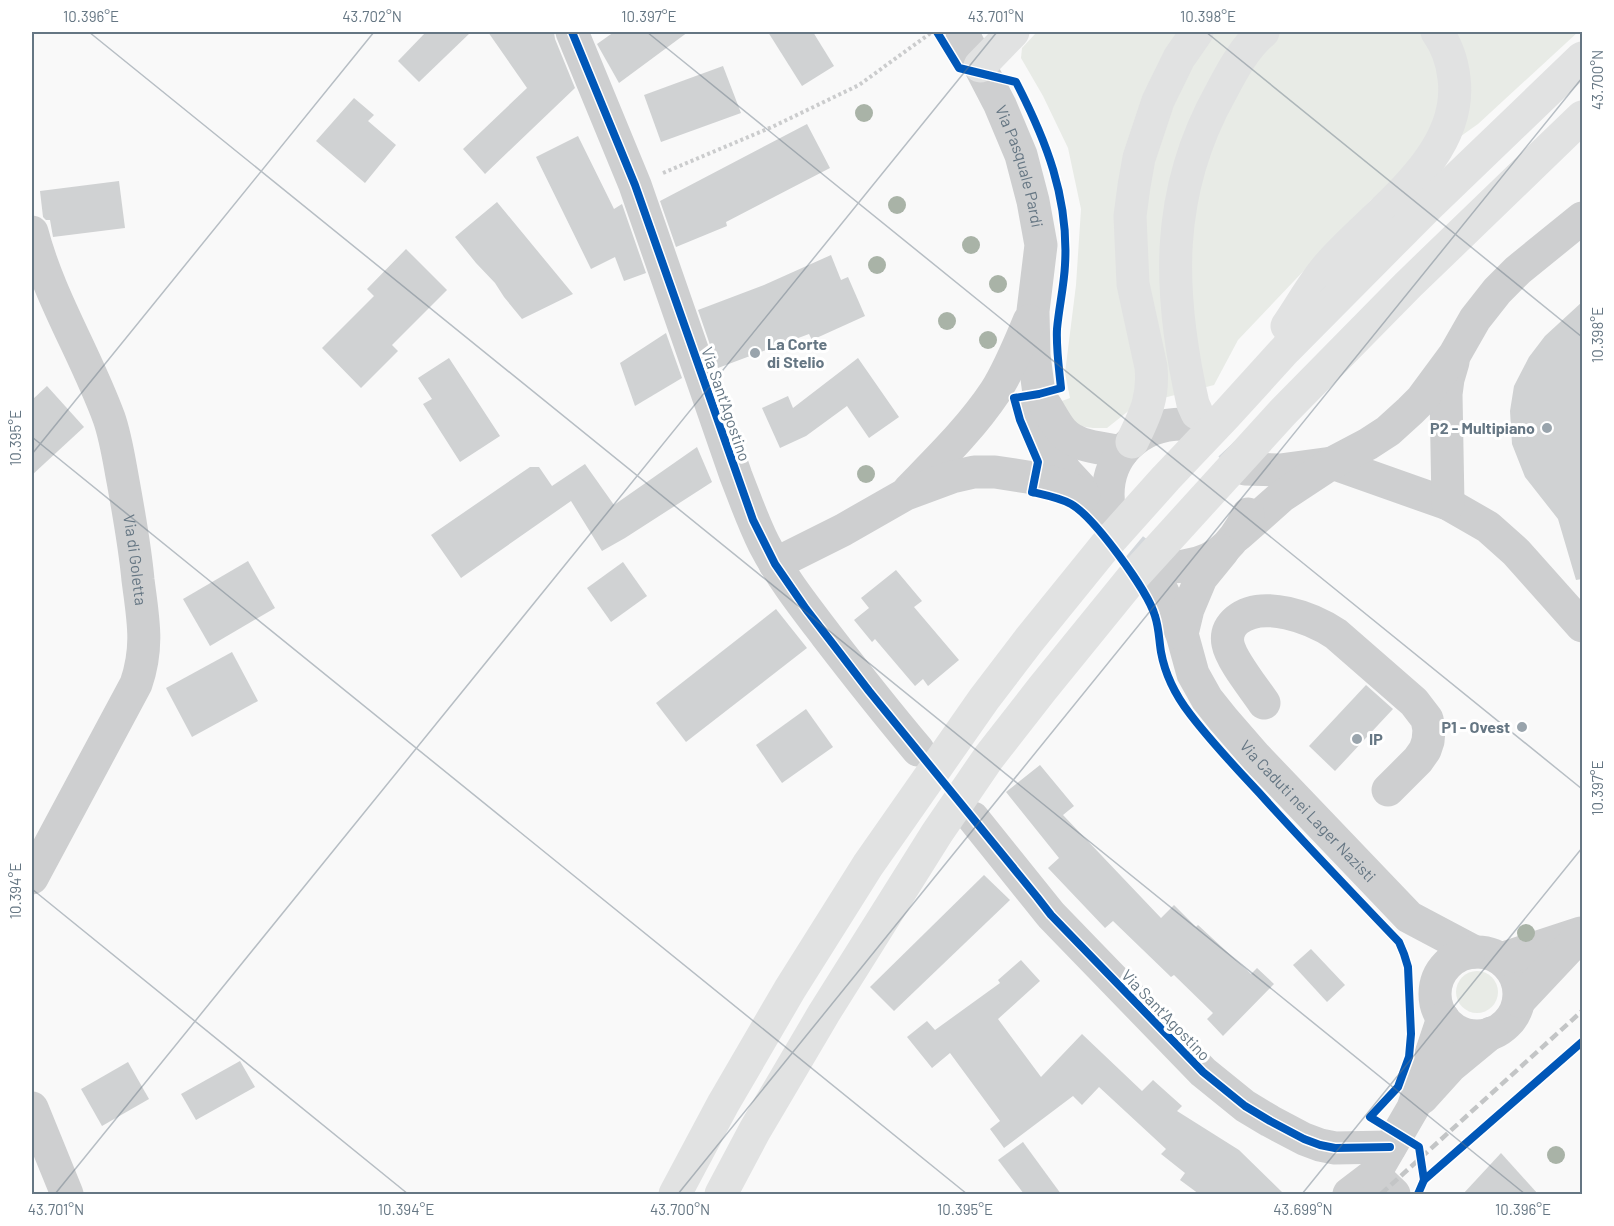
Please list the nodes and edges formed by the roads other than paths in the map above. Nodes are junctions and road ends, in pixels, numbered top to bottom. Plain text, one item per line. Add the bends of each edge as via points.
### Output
1 (572, 32) edge
2 (962, 32) edge
3 (1013, 32) edge
4 (1197, 32) edge
5 (1263, 32) edge
6 (1437, 32) edge
7 (1582, 58) edge
8 (980, 66) junction
9 (1582, 117) edge
10 (1582, 218) edge
11 (32, 232) edge
12 (1033, 311) junction
13 (1455, 354) junction
14 (1039, 394) junction
15 (1203, 418) junction
16 (1127, 447) junction
17 (1332, 463) junction
18 (906, 494) junction
19 (1101, 504) junction
20 (1448, 504) junction
21 (1230, 543) junction
22 (775, 564) junction
23 (1582, 626) edge
24 (1182, 634) junction
25 (1264, 703) dead end
26 (918, 750) dead end
27 (1388, 790) dead end
28 (973, 818) dead end
29 (32, 878) edge
30 (1409, 917) junction
31 (1582, 933) edge
32 (1488, 955) junction
33 (1438, 979) junction
34 (1519, 1001) junction
35 (1443, 1018) junction
36 (1491, 1033) junction
37 (32, 1108) edge
38 (1413, 1108) junction
39 (1390, 1147) junction
40 (1372, 1188) edge
41 (67, 1194) edge
42 (675, 1194) edge
43 (721, 1194) edge

1 - 22 street, Via Sant'Agostino via 635,185 753,520
2 - 8 street, Via Pasquale Pardi
3 - 8 highway
4 - 16 highway via 1158,101 1134,186 1133,284 1152,380 1148,408
5 - 15 highway via 1231,73 1208,116 1179,209 1177,319 1193,404
6 - 15 highway via 1447,47 1454,82 1453,107 1440,144 1422,170 1328,266
7 - 15 highway via 1329,304
8 - 12 street, Via Pasquale Pardi via 1000,105 1028,180 1041,245
9 - 43 highway via 1283,412 1133,577 1042,689 937,833 824,1012
10 - 13 street via 1497,291
11 - 29 street, Via di Goletta via 49,283 109,419 128,505 145,639 136,684
12 - 14 street, Via Pasquale Pardi
12 - 18 street, Via Pasquale Pardi via 996,391
13 - 17 street via 1421,400 1388,431
13 - 20 street via 1446,394
14 - 16 street, Via Pasquale Pardi via 1071,439
14 - 19 street, Via Pasquale Pardi via 1035,405 1037,419 1047,442 1066,472
15 - 16 street via 1162,425 1140,435
15 - 42 highway via 1166,478 1106,546 984,699 868,865 723,1104
16 - 19 street via 1110,474 1107,496
17 - 20 street
17 - 21 street via 1282,496
17 - 21 street via 1247,474 1247,514
18 - 19 street, Via Pasquale Pardi via 952,477 995,471 1063,485
18 - 22 street, Via Pasquale Pardi
20 - 23 street via 1488,527 1516,552
21 - 24 street, Via Caduti nei Lager Nazisti via 1200,578
21 - 24 street, Via Caduti nei Lager Nazisti via 1203,562 1165,575
22 - 26 street, Via Sant'Agostino via 841,655
24 - 30 street, Via Caduti nei Lager Nazisti via 1193,674 1214,708
25 - 27 street via 1228,646 1232,624 1250,612 1266,611 1301,616 1322,624 1414,702 1427,719 1425,750
28 - 39 street, Via Sant'Agostino via 1051,915 1203,1072 1245,1106 1320,1145
30 - 32 street, Via Caduti nei Lager Nazisti
30 - 33 street
31 - 32 street
31 - 34 street
32 - 33 street via 1463,954 1452,960
32 - 34 street, Via Caduti nei Lager Nazisti via 1507,964 1519,985
33 - 35 street via 1436,996
34 - 36 street via 1509,1021
35 - 36 street via 1465,1033
35 - 38 street
36 - 38 street via 1451,1066
37 - 41 street
38 - 39 street
39 - 40 street

